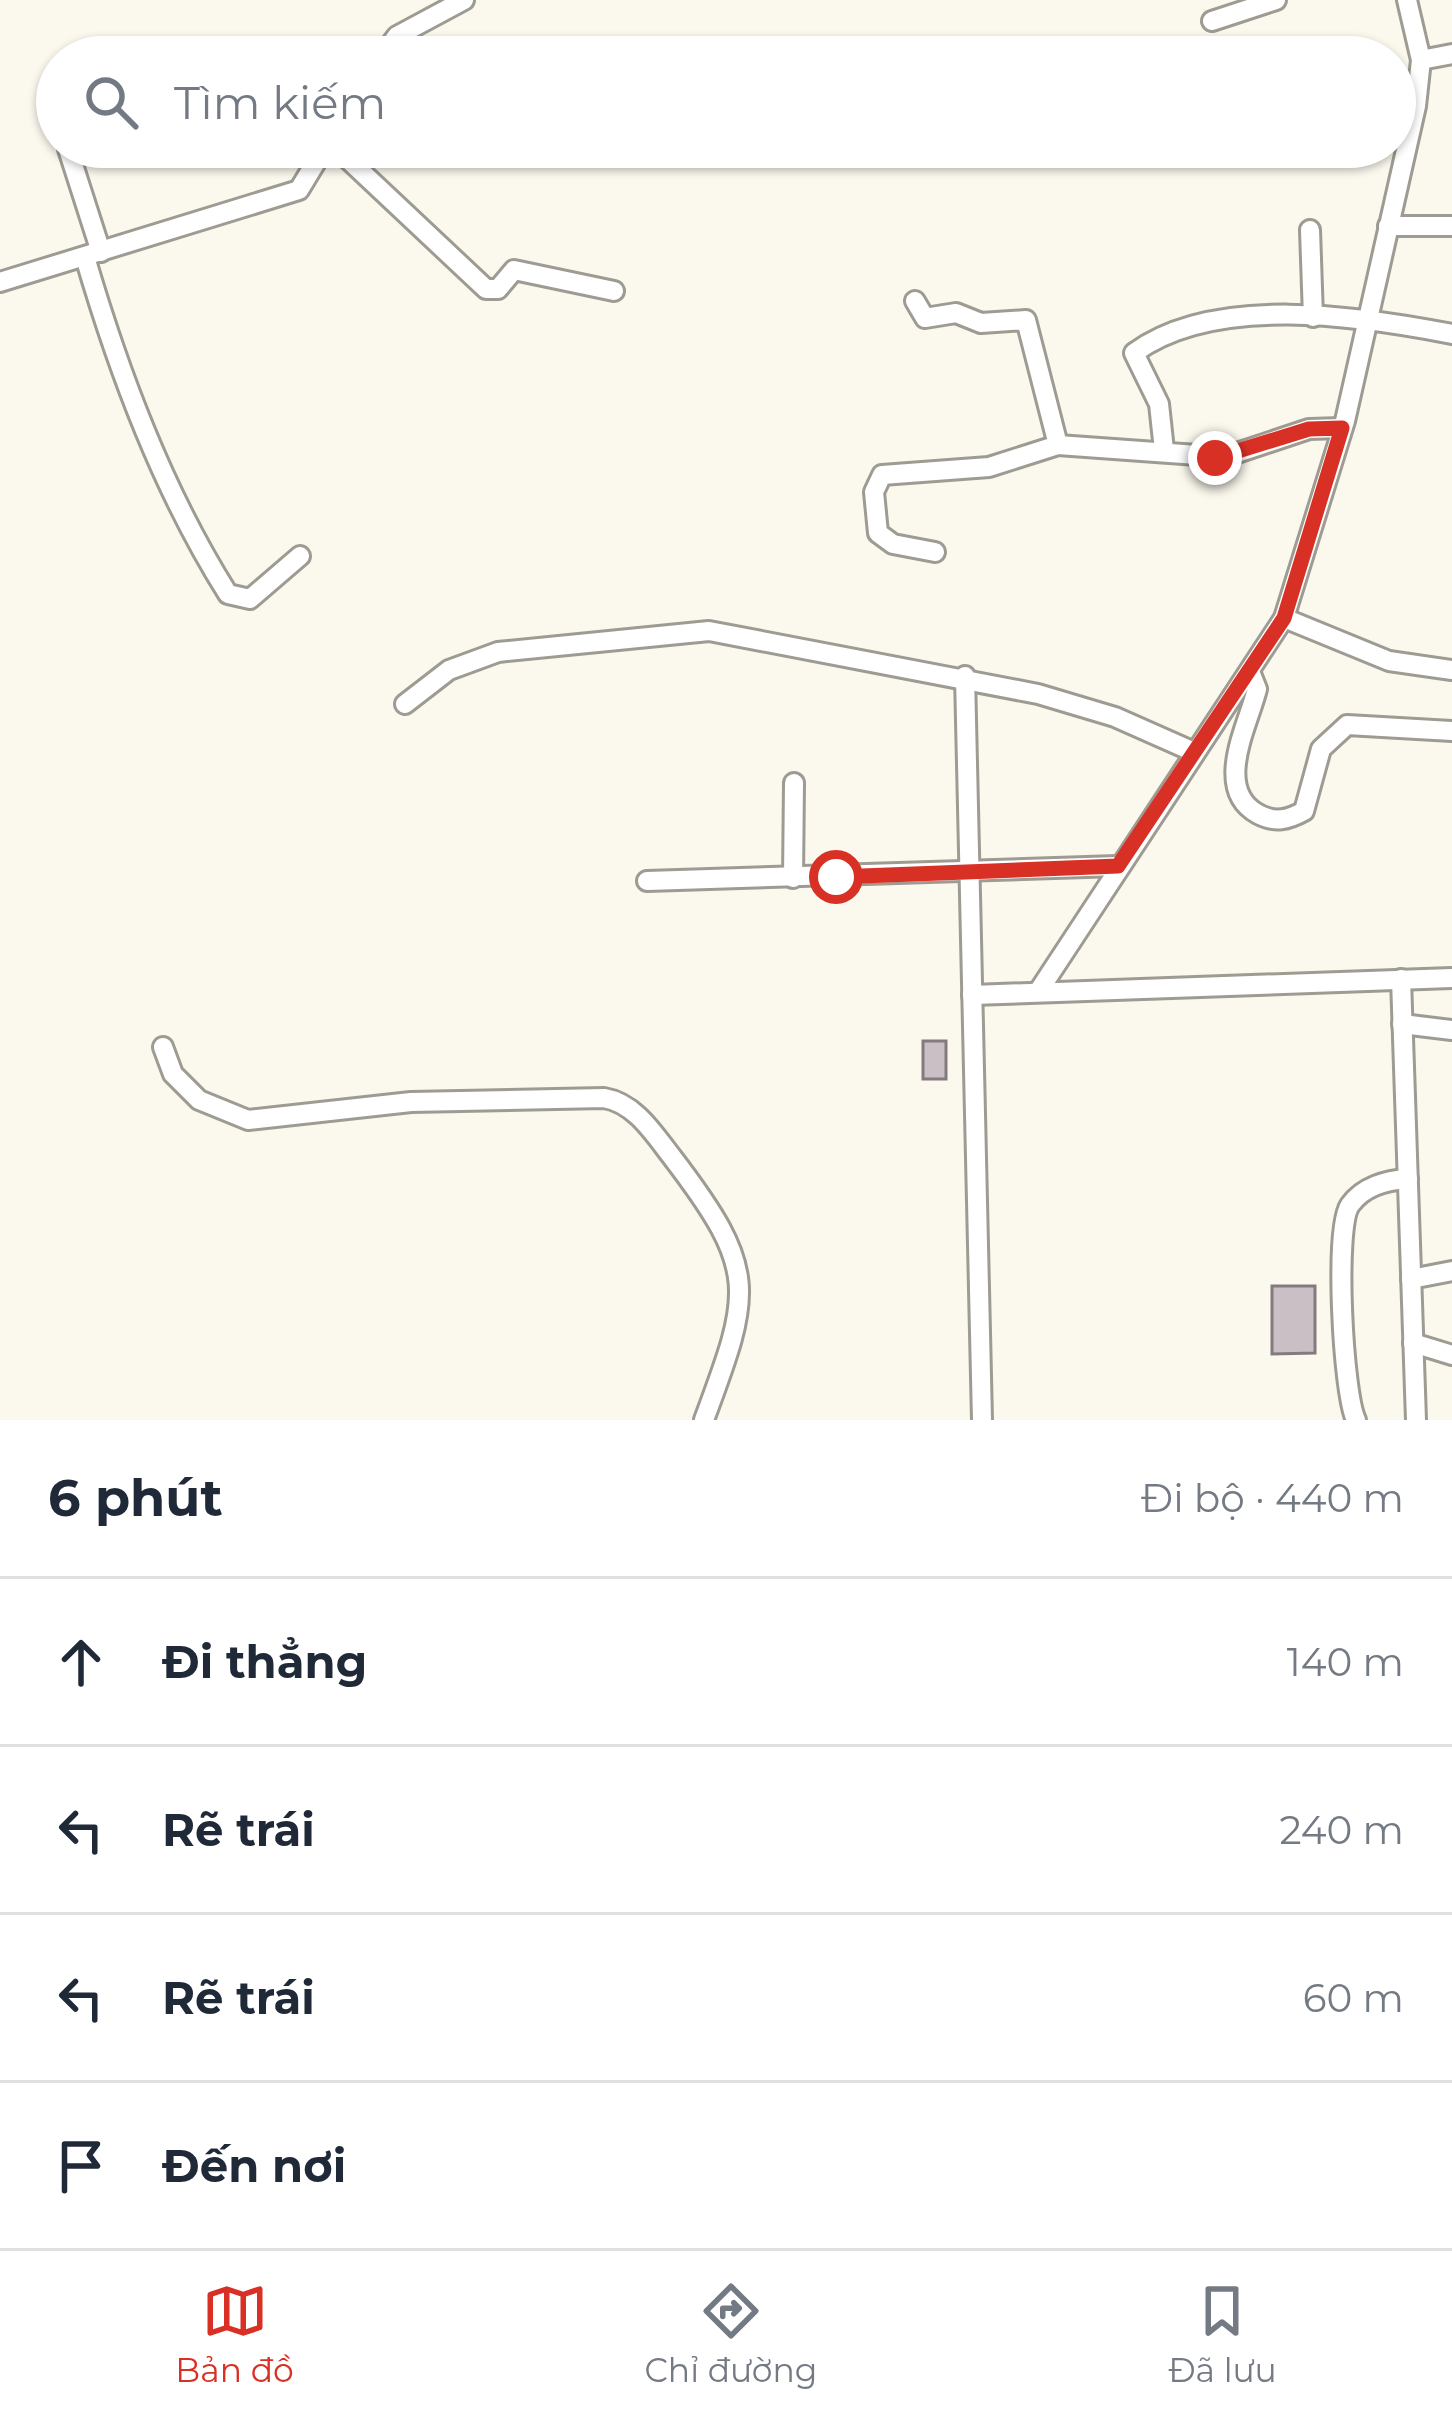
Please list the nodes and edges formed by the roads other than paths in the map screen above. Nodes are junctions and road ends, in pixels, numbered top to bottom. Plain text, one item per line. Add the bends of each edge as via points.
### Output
1 (464, 0) edge
2 (1276, 0) edge
3 (1407, 0) edge
4 (1212, 21) dead end
5 (398, 36) edge
6 (1415, 36) edge
7 (1416, 39) edge
8 (1452, 54) edge
9 (1421, 60) junction
10 (1416, 106) edge
11 (73, 168) edge
12 (313, 168) edge
13 (357, 168) edge
14 (1402, 168) edge
15 (1388, 226) junction
16 (1452, 226) edge
17 (1310, 230) dead end
18 (93, 254) junction
19 (0, 282) edge
20 (614, 291) dead end
21 (915, 301) dead end
22 (1313, 317) junction
23 (1369, 318) junction
24 (1452, 334) edge
25 (1342, 428) junction
26 (1058, 445) junction
27 (1164, 450) junction
28 (935, 552) dead end
29 (300, 556) dead end
30 (1284, 618) junction
31 (1452, 670) edge
32 (1251, 674) junction
33 (965, 676) junction
34 (405, 704) dead end
35 (1452, 731) edge
36 (1194, 752) junction
37 (794, 783) dead end
38 (1118, 866) junction
39 (966, 873) junction
40 (793, 878) junction
41 (646, 881) dead end
42 (1452, 978) edge
43 (1401, 980) junction
44 (1038, 992) junction
45 (972, 995) junction
46 (1402, 1024) junction
47 (1452, 1030) edge
48 (163, 1047) dead end
49 (1408, 1179) junction
50 (1452, 1271) edge
51 (1411, 1279) junction
52 (1413, 1343) junction
53 (1452, 1355) edge
54 (704, 1420) edge
55 (982, 1420) edge
56 (1356, 1420) edge
57 (1416, 1420) edge

1 - 5 street
2 - 4 street
3 - 6 street
7 - 9 street
8 - 9 street
9 - 10 street
11 - 18 street
12 - 18 street via 299,190
13 - 20 street via 486,290 498,289 514,270
14 - 15 street
15 - 16 street
15 - 23 street
17 - 22 street
18 - 19 street
18 - 29 street via 132,398 228,594 250,599
21 - 26 street via 925,318 1026,320
22 - 23 street
22 - 27 street via 1209,323 1135,351 1159,404
23 - 24 street
23 - 25 street
25 - 27 street via 1309,429 1225,457
25 - 30 street
26 - 27 street
26 - 28 street via 989,467 882,475 874,492 878,533
30 - 31 street via 1389,661
30 - 32 street
32 - 35 street via 1257,689 1243,718 1237,785 1246,806 1268,818 1304,811 1321,749 1347,725
32 - 36 street
33 - 34 street via 709,631 499,652 449,670
33 - 36 street via 1114,717
33 - 39 street
36 - 38 street
37 - 40 street
38 - 39 street
38 - 44 street
39 - 40 street
39 - 45 street
40 - 41 street
42 - 43 street
43 - 44 street
43 - 46 street
44 - 45 street
45 - 55 street
46 - 47 street
46 - 49 street
48 - 54 street via 173,1074 199,1100 248,1120 436,1101 604,1098 630,1107 711,1208 736,1253 736,1331
49 - 51 street
49 - 56 street via 1375,1185 1352,1202 1344,1221
50 - 51 street
51 - 52 street
52 - 53 street
52 - 57 street

